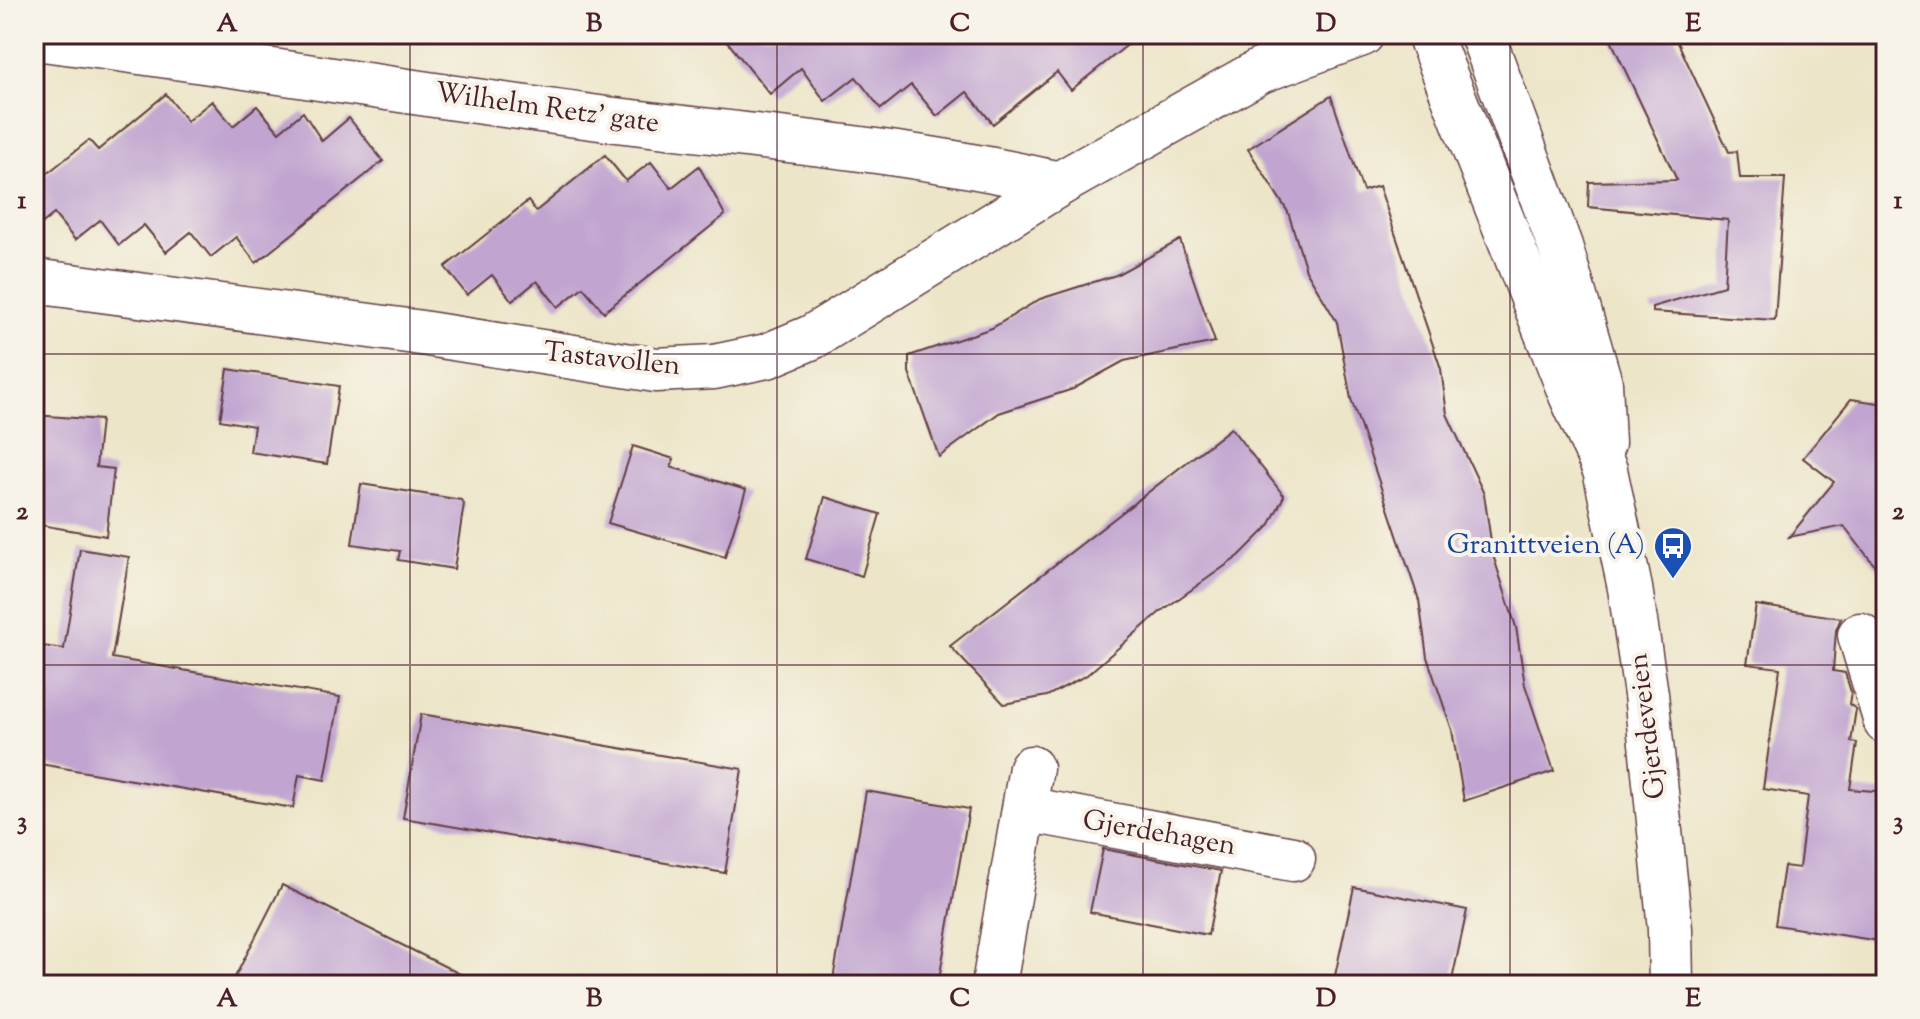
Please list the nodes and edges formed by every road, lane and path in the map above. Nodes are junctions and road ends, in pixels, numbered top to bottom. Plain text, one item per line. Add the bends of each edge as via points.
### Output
1 (1291, 34) edge
2 (1362, 34) edge
3 (1429, 34) edge
4 (1482, 34) edge
5 (34, 38) edge
6 (1260, 71) junction
7 (1059, 184) junction
8 (34, 281) edge
9 (1605, 470) junction
10 (1860, 635) dead end
11 (1886, 722) edge
12 (1293, 859) dead end
13 (994, 985) edge
14 (1671, 985) edge

1 - 6 street, Tastavollen
2 - 6 street, Tastavollen
3 - 9 street, Gjerdeveien
4 - 9 street, Gjerdeveien via 1556,232 1596,368
5 - 7 street, Wilhelm Retz' gate via 990,168
6 - 7 street, Tastavollen
7 - 8 street, Tastavollen via 812,337 767,356 714,367 656,370
9 - 14 street, Gjerdeveien via 1646,694
10 - 11 street
12 - 13 street, Gjerdehagen via 1028,788

